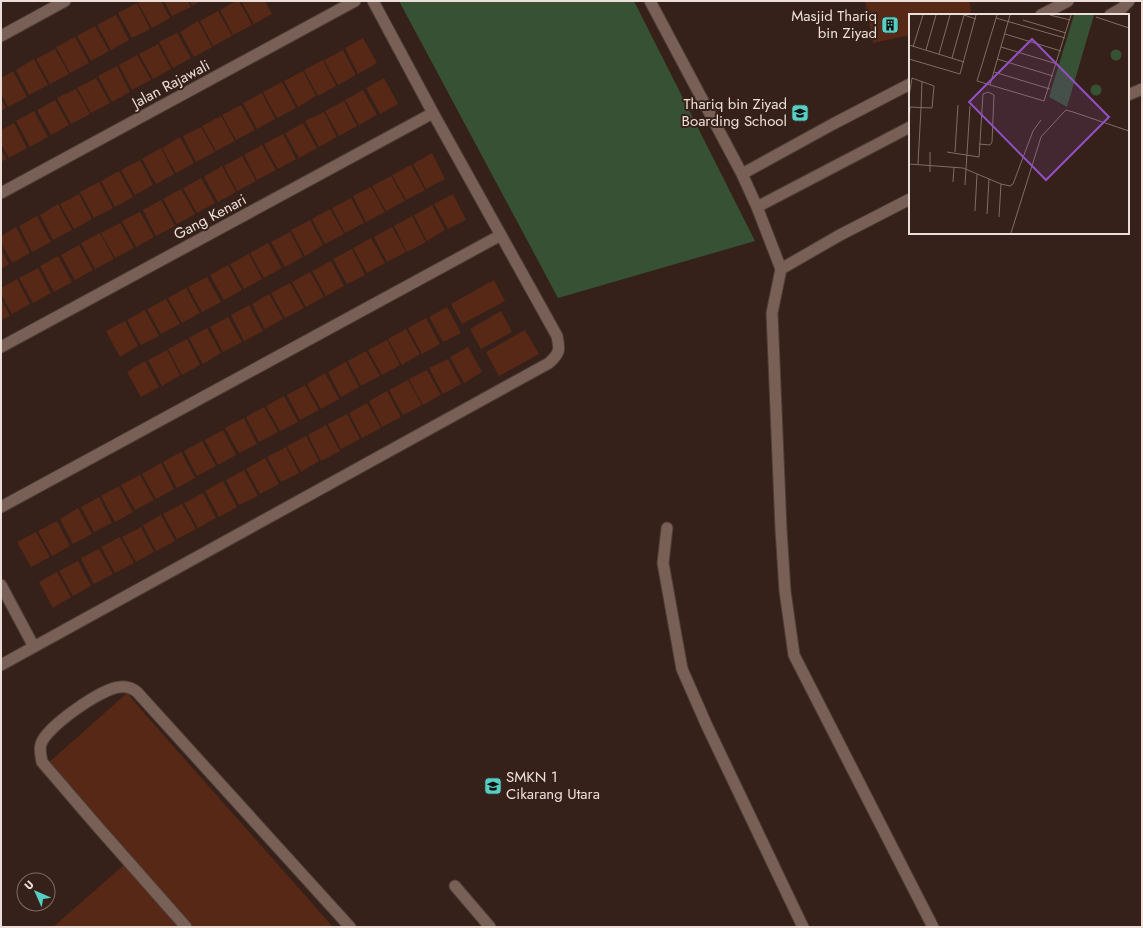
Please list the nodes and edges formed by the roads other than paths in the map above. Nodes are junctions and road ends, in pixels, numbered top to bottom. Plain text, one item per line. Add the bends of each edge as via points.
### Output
1 (65, 1) edge
2 (355, 1) edge
3 (373, 1) edge
4 (650, 1) edge
5 (1068, 1) edge
6 (1129, 1) edge
7 (1043, 14) edge
8 (1112, 14) edge
9 (1, 36) edge
10 (909, 85) edge
11 (1142, 89) edge
12 (1129, 95) edge
13 (433, 113) junction
14 (909, 128) edge
15 (742, 174) junction
16 (1, 193) edge
17 (909, 199) edge
18 (757, 207) junction
19 (501, 236) junction
20 (781, 269) junction
21 (1, 347) edge
22 (1, 507) edge
23 (667, 528) dead end
24 (1, 585) edge
25 (34, 647) junction
26 (1, 665) edge
27 (455, 886) dead end
28 (186, 927) edge
29 (350, 927) edge
30 (490, 927) edge
31 (803, 927) edge
32 (933, 927) edge

1 - 9 street
2 - 16 street, Jalan Rajawali
3 - 13 street
4 - 15 street
5 - 7 street
6 - 8 street
10 - 15 street
11 - 12 street
13 - 19 street
13 - 21 street, Gang Kenari
14 - 18 street
15 - 18 street
17 - 20 street
18 - 20 street
19 - 22 street
19 - 25 street via 556,336 559,345 557,355 549,363
20 - 32 street via 772,314 780,520 785,590 794,655
23 - 31 street via 663,563 682,669
24 - 25 street
25 - 26 street
27 - 30 street
28 - 29 street via 42,762 41,744 46,734 72,712 104,692 119,687 138,692

